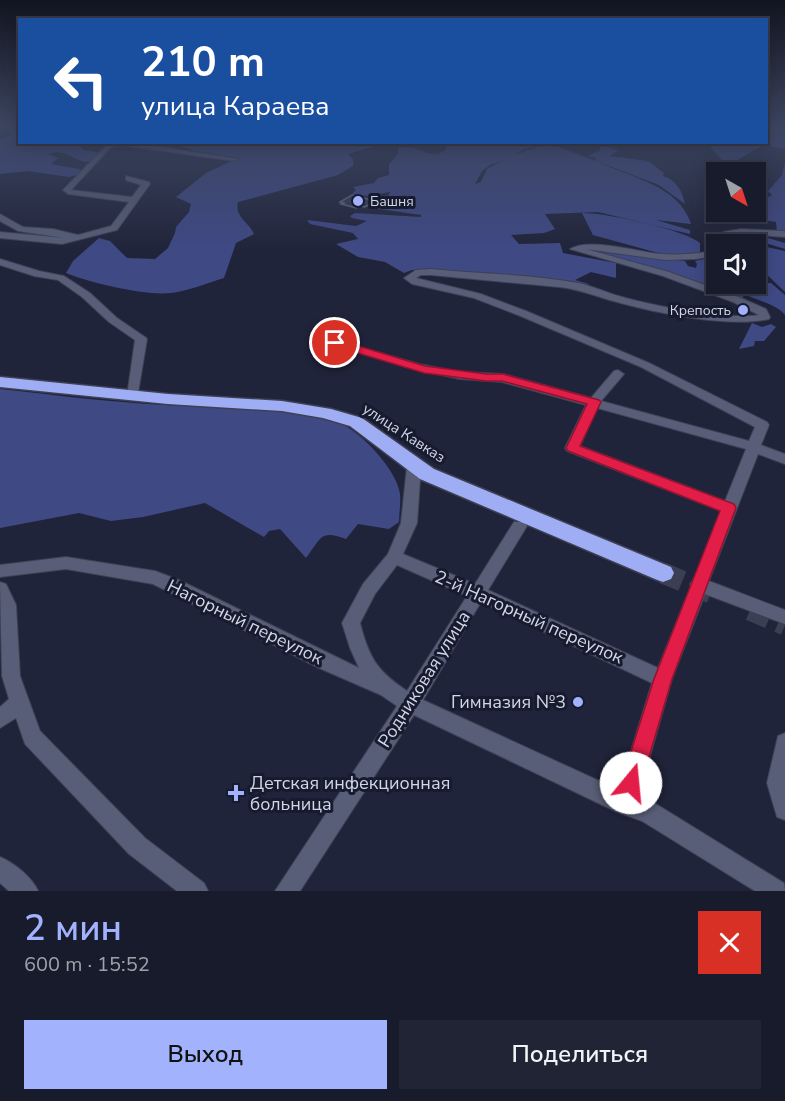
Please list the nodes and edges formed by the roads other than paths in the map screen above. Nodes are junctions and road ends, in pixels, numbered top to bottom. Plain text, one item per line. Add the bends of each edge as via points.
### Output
1 (87, 169) edge
2 (129, 178) dead end
3 (133, 200) junction
4 (0, 217) edge
5 (785, 234) edge
6 (0, 235) edge
7 (78, 238) junction
8 (0, 262) edge
9 (335, 343) dead end
10 (618, 374) dead end
11 (0, 382) edge
12 (133, 396) junction
13 (594, 402) junction
14 (753, 447) junction
15 (785, 459) edge
16 (414, 466) junction
17 (729, 508) junction
18 (519, 526) dead end
19 (394, 557) junction
20 (0, 571) edge
21 (663, 573) tunnel mouth
22 (698, 584) junction
23 (0, 590) edge
24 (478, 593) junction
25 (785, 616) edge
26 (663, 679) junction
27 (388, 689) junction
28 (21, 701) junction
29 (410, 704) junction
30 (0, 719) edge
31 (785, 742) edge
32 (625, 804) junction
33 (785, 809) edge
34 (0, 868) edge
35 (26, 891) edge
36 (196, 891) edge
37 (288, 891) edge
38 (776, 891) edge

1 - 3 street via 68,192
2 - 3 street via 146,184
3 - 7 street via 114,228
4 - 7 street via 21,229
5 - 14 street via 726,234 711,254 694,258 675,259 588,246 575,249 666,274 737,300 762,311 762,318 651,306 578,286 431,272 419,272 409,278 477,296 645,365 762,425
6 - 7 street via 62,241
8 - 12 street via 61,278 141,339
9 - 13 street via 424,369 503,378
10 - 13 street
11 - 12 highway, улица Кавказ
12 - 16 highway, улица Кавказ via 282,406 325,413 356,422
13 - 14 street
13 - 17 street via 572,448
14 - 15 street
14 - 17 street
16 - 19 street via 409,523
16 - 21 highway, улица Кавказ via 452,486
17 - 22 street
18 - 24 street, Родниковая улица
19 - 24 street, 2-й Нагорный переулок
19 - 27 street via 369,589 351,623 358,652
20 - 27 street, Нагорный переулок via 66,563 155,578
22 - 25 street
22 - 26 street
23 - 28 street via 8,605 11,676
24 - 26 street, 2-й Нагорный переулок
24 - 29 street, Родниковая улица
26 - 32 street
27 - 29 street, Нагорный переулок
28 - 30 street
28 - 36 street via 32,737 137,846
29 - 32 street, Нагорный переулок
29 - 37 street, Родниковая улица
31 - 33 street via 777,783
32 - 38 street, Нагорный переулок via 648,812
34 - 35 street

